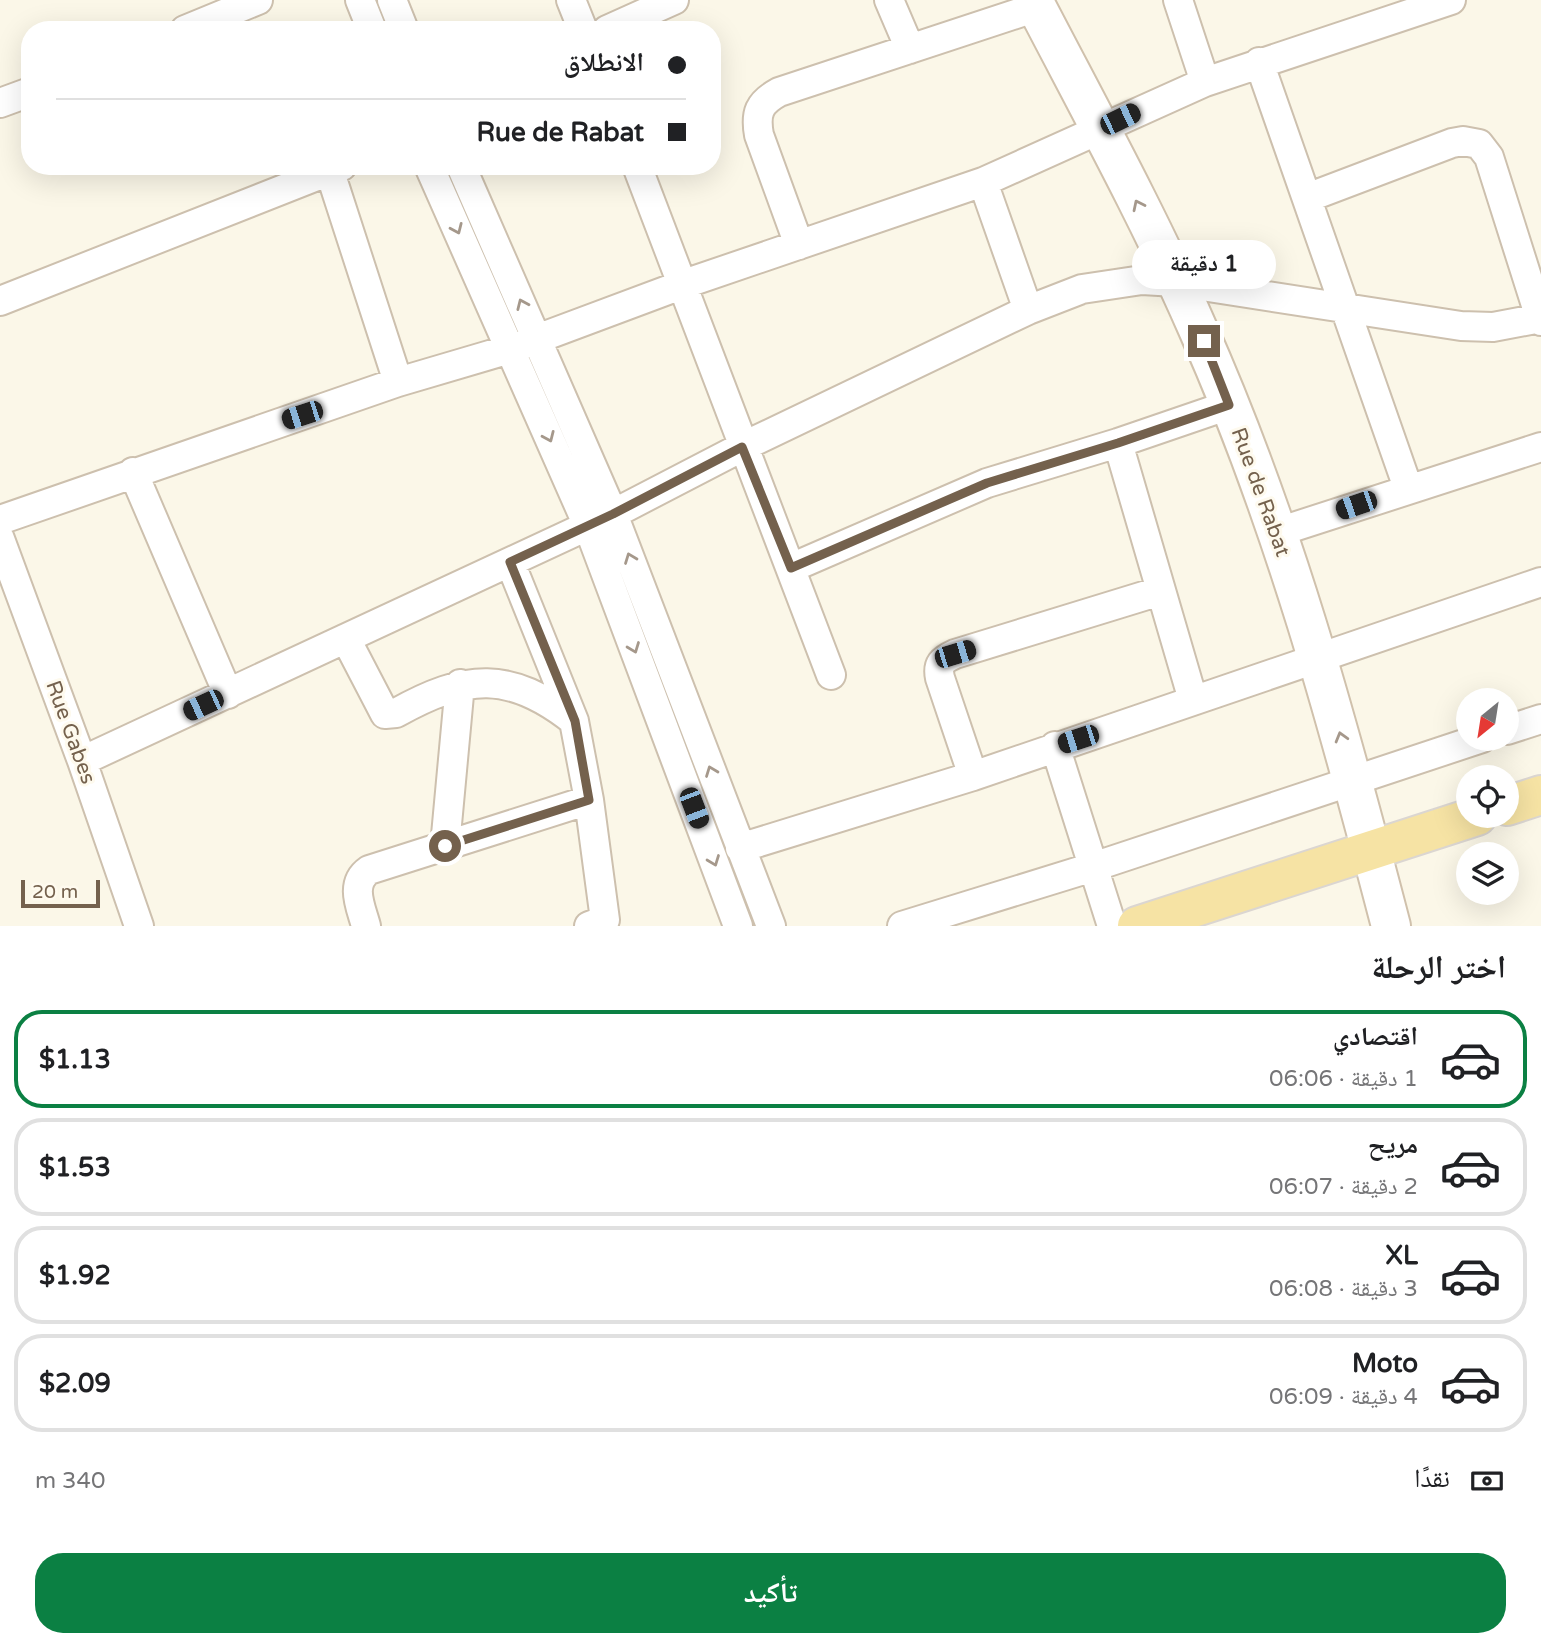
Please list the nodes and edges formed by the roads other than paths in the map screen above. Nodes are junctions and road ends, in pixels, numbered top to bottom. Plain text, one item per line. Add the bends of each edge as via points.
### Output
1 (258, 0) edge
2 (360, 0) edge
3 (392, 0) edge
4 (571, 0) edge
5 (674, 0) edge
6 (889, 0) edge
7 (1178, 0) edge
8 (1437, 2) edge
9 (1035, 3) edge
10 (198, 17) edge
11 (368, 21) edge
12 (400, 21) edge
13 (579, 21) edge
14 (627, 21) edge
15 (910, 49) junction
16 (1259, 62) junction
17 (1205, 82) junction
18 (21, 95) edge
19 (0, 103) edge
20 (1100, 129) junction
21 (321, 175) edge
22 (338, 175) edge
23 (433, 175) edge
24 (465, 175) edge
25 (641, 175) edge
26 (984, 183) junction
27 (1307, 198) junction
28 (799, 244) junction
29 (1176, 282) junction
30 (684, 284) junction
31 (0, 300) edge
32 (1346, 308) junction
33 (1028, 310) junction
34 (1541, 319) edge
35 (536, 338) junction
36 (510, 349) junction
37 (398, 382) junction
38 (1229, 405) junction
39 (1118, 443) junction
40 (742, 447) junction
41 (1539, 455) edge
42 (132, 472) junction
43 (1408, 488) junction
44 (613, 514) junction
45 (0, 520) edge
46 (587, 526) junction
47 (1278, 532) junction
48 (0, 539) edge
49 (510, 562) junction
50 (791, 568) junction
51 (1541, 582) edge
52 (1160, 591) junction
53 (346, 639) junction
54 (1319, 659) junction
55 (831, 675) dead end
56 (460, 684) junction
57 (228, 694) junction
58 (1193, 700) junction
59 (1541, 719) edge
60 (575, 721) junction
61 (1519, 726) edge
62 (1055, 747) junction
63 (1456, 747) edge
64 (82, 761) junction
65 (973, 776) junction
66 (1353, 782) junction
67 (1541, 795) edge
68 (589, 800) junction
69 (1519, 802) edge
70 (1456, 823) edge
71 (445, 846) junction
72 (740, 848) junction
73 (1371, 850) junction
74 (1093, 867) junction
75 (1213, 914) edge
76 (600, 924) edge
77 (139, 926) edge
78 (366, 926) edge
79 (738, 926) edge
80 (771, 926) edge
81 (902, 926) edge
82 (1112, 926) edge
83 (1137, 926) edge
84 (1391, 926) edge

1 - 10 street
2 - 11 street
3 - 12 street
4 - 13 street
5 - 14 street
6 - 15 street
7 - 17 street
8 - 16 street
9 - 15 street
9 - 20 street, Rue de Rabat
15 - 28 street via 779,92 759,106 759,135
16 - 17 street
16 - 27 street
17 - 20 street
18 - 19 street
20 - 26 street
29 -> 20 street, Rue de Rabat
21 - 31 street
22 - 37 street
23 -> 36 street
35 -> 24 street
25 - 30 street
26 - 28 street
26 - 33 street
27 - 32 street
27 - 34 street via 1452,143 1479,144 1489,157
28 - 30 street
29 - 32 street
29 - 33 street via 1115,282
29 - 38 street, Rue de Rabat
30 - 35 street
30 - 40 street
32 - 34 street via 1461,326 1493,327
32 - 43 street
33 - 40 street
35 - 36 street
35 - 44 street
36 - 37 street
36 -> 46 street
37 - 42 street
38 - 39 street
38 - 47 street, Rue de Rabat
39 - 50 street via 987,483
39 - 52 street
40 - 44 street
40 - 50 street
41 - 43 street
42 - 45 street
42 - 57 street
43 - 47 street
44 - 46 street
72 -> 44 street
46 - 49 street
46 -> 79 street
47 - 54 street, Rue de Rabat
48 - 64 street, Rue Gabes
49 - 53 street
49 - 60 street
50 - 55 street
51 - 54 street
52 - 58 street
52 - 65 street via 941,662 940,678
53 - 56 street via 385,713 396,713
53 - 57 street
54 - 58 street
66 -> 54 street, Rue de Rabat
56 - 60 street via 524,690 548,700
56 - 71 street
57 - 64 street
58 - 62 street
59 - 61 street
60 - 68 street
62 - 65 street
62 - 74 street
63 - 66 street
64 - 77 street, Rue Gabes
65 - 72 street
66 - 73 street, Rue de Rabat
66 - 74 street
67 - 69 main road
68 - 71 street
68 - 76 street
70 - 73 main road
71 - 78 street via 363,874 357,888
72 - 80 street
73 - 75 main road
73 - 84 street, Rue de Rabat
74 - 81 street
74 - 82 street
75 - 83 main road

